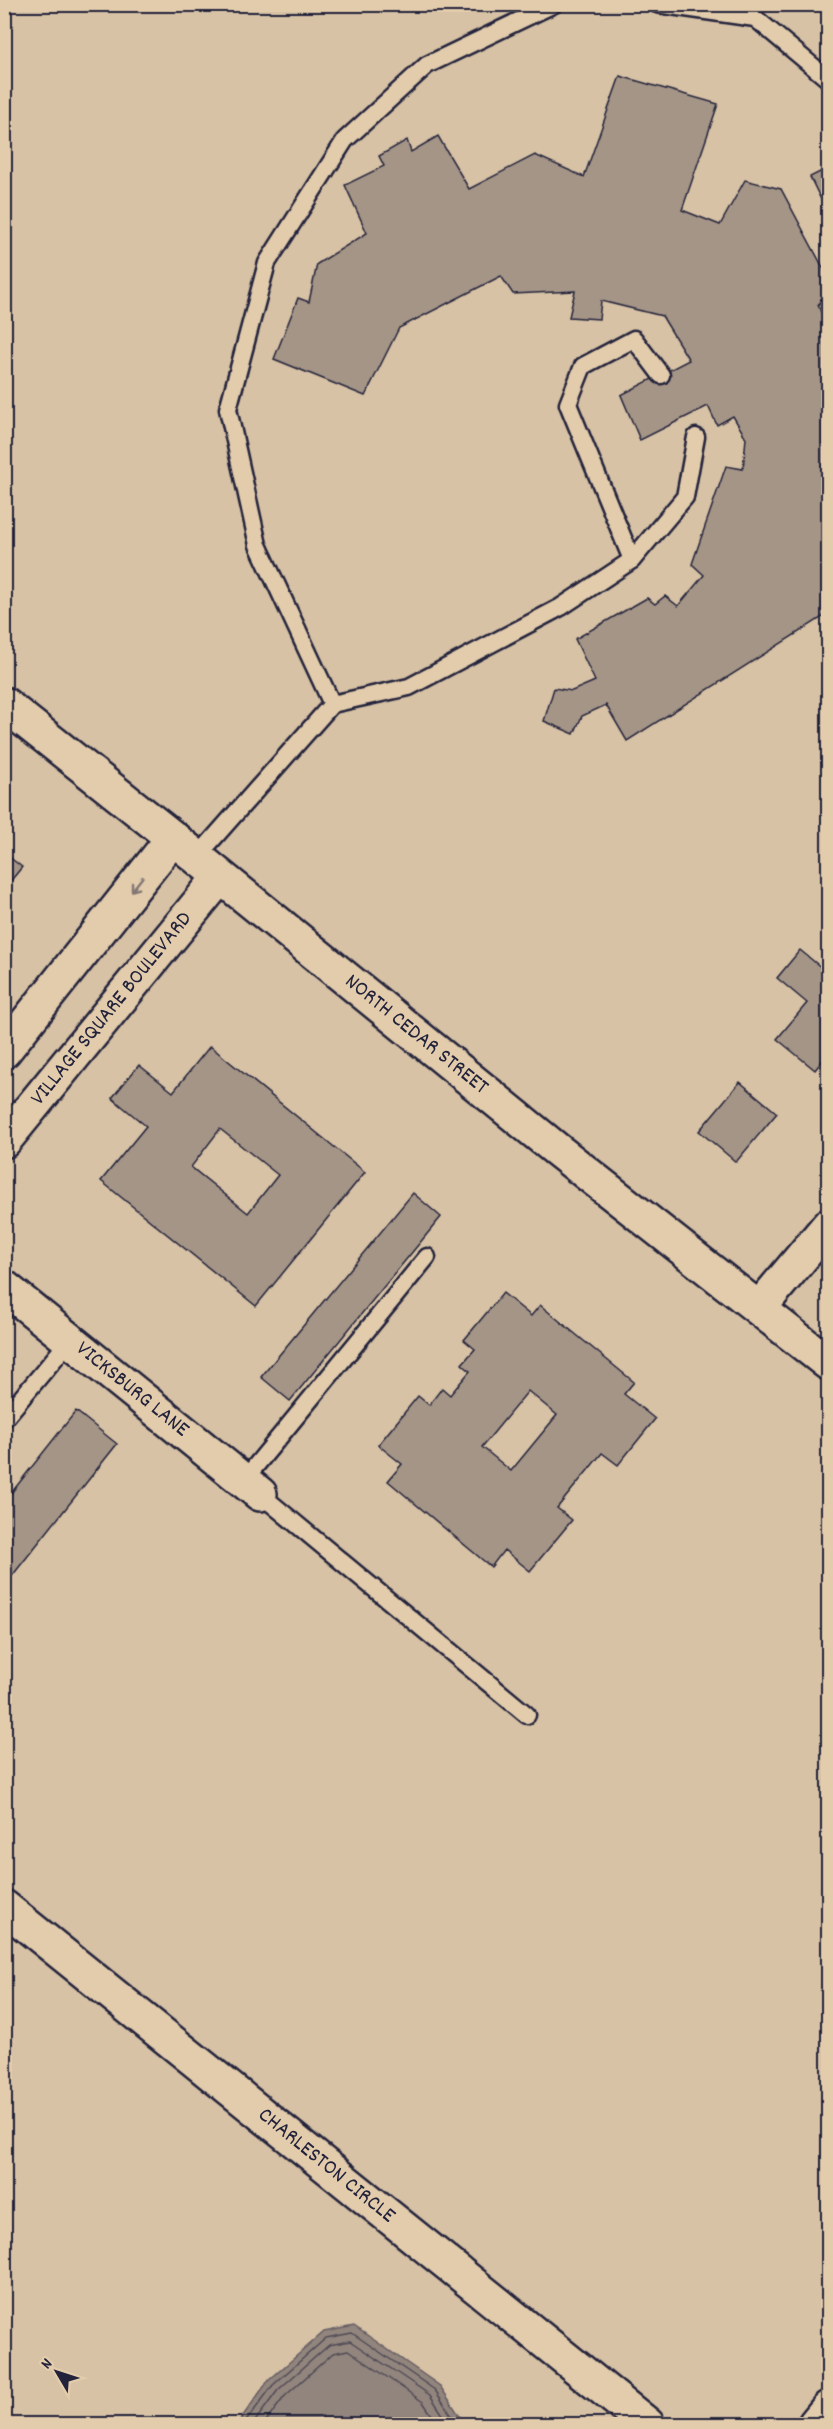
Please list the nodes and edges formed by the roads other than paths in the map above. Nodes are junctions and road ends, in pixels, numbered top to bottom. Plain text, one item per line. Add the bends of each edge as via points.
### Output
1 (554, 4) edge
2 (657, 4) edge
3 (828, 80) edge
4 (661, 375) dead end
5 (696, 437) dead end
6 (632, 560) junction
7 (4, 704) edge
8 (332, 704) junction
9 (197, 857) junction
10 (4, 1051) edge
11 (4, 1141) edge
12 (828, 1226) edge
13 (427, 1257) dead end
14 (4, 1287) edge
15 (760, 1308) junction
16 (70, 1340) junction
17 (828, 1363) edge
18 (4, 1419) edge
19 (252, 1487) junction
20 (527, 1715) dead end
21 (4, 1906) edge
22 (828, 2408) edge
23 (647, 2424) edge
24 (815, 2424) edge

1 - 8 lane via 427,65 345,140 267,263 228,409 258,545
2 - 3 lane via 755,18
4 - 6 lane via 634,339 583,366 568,404
5 - 6 lane via 686,497
6 - 8 lane via 561,607 409,687
7 - 9 street, NORTH CEDAR STREET
8 - 9 lane
9 -> 10 street
9 - 11 street, VILLAGE SQUARE BOULEVARD
9 - 15 street, NORTH CEDAR STREET via 556,1149
12 - 15 street
13 - 19 lane
14 - 16 street, VICKSBURG LANE
15 - 17 street, NORTH CEDAR STREET
16 - 18 lane
16 - 19 street, VICKSBURG LANE
19 - 20 lane
21 - 23 street, CHARLESTON CIRCLE
22 - 24 street

